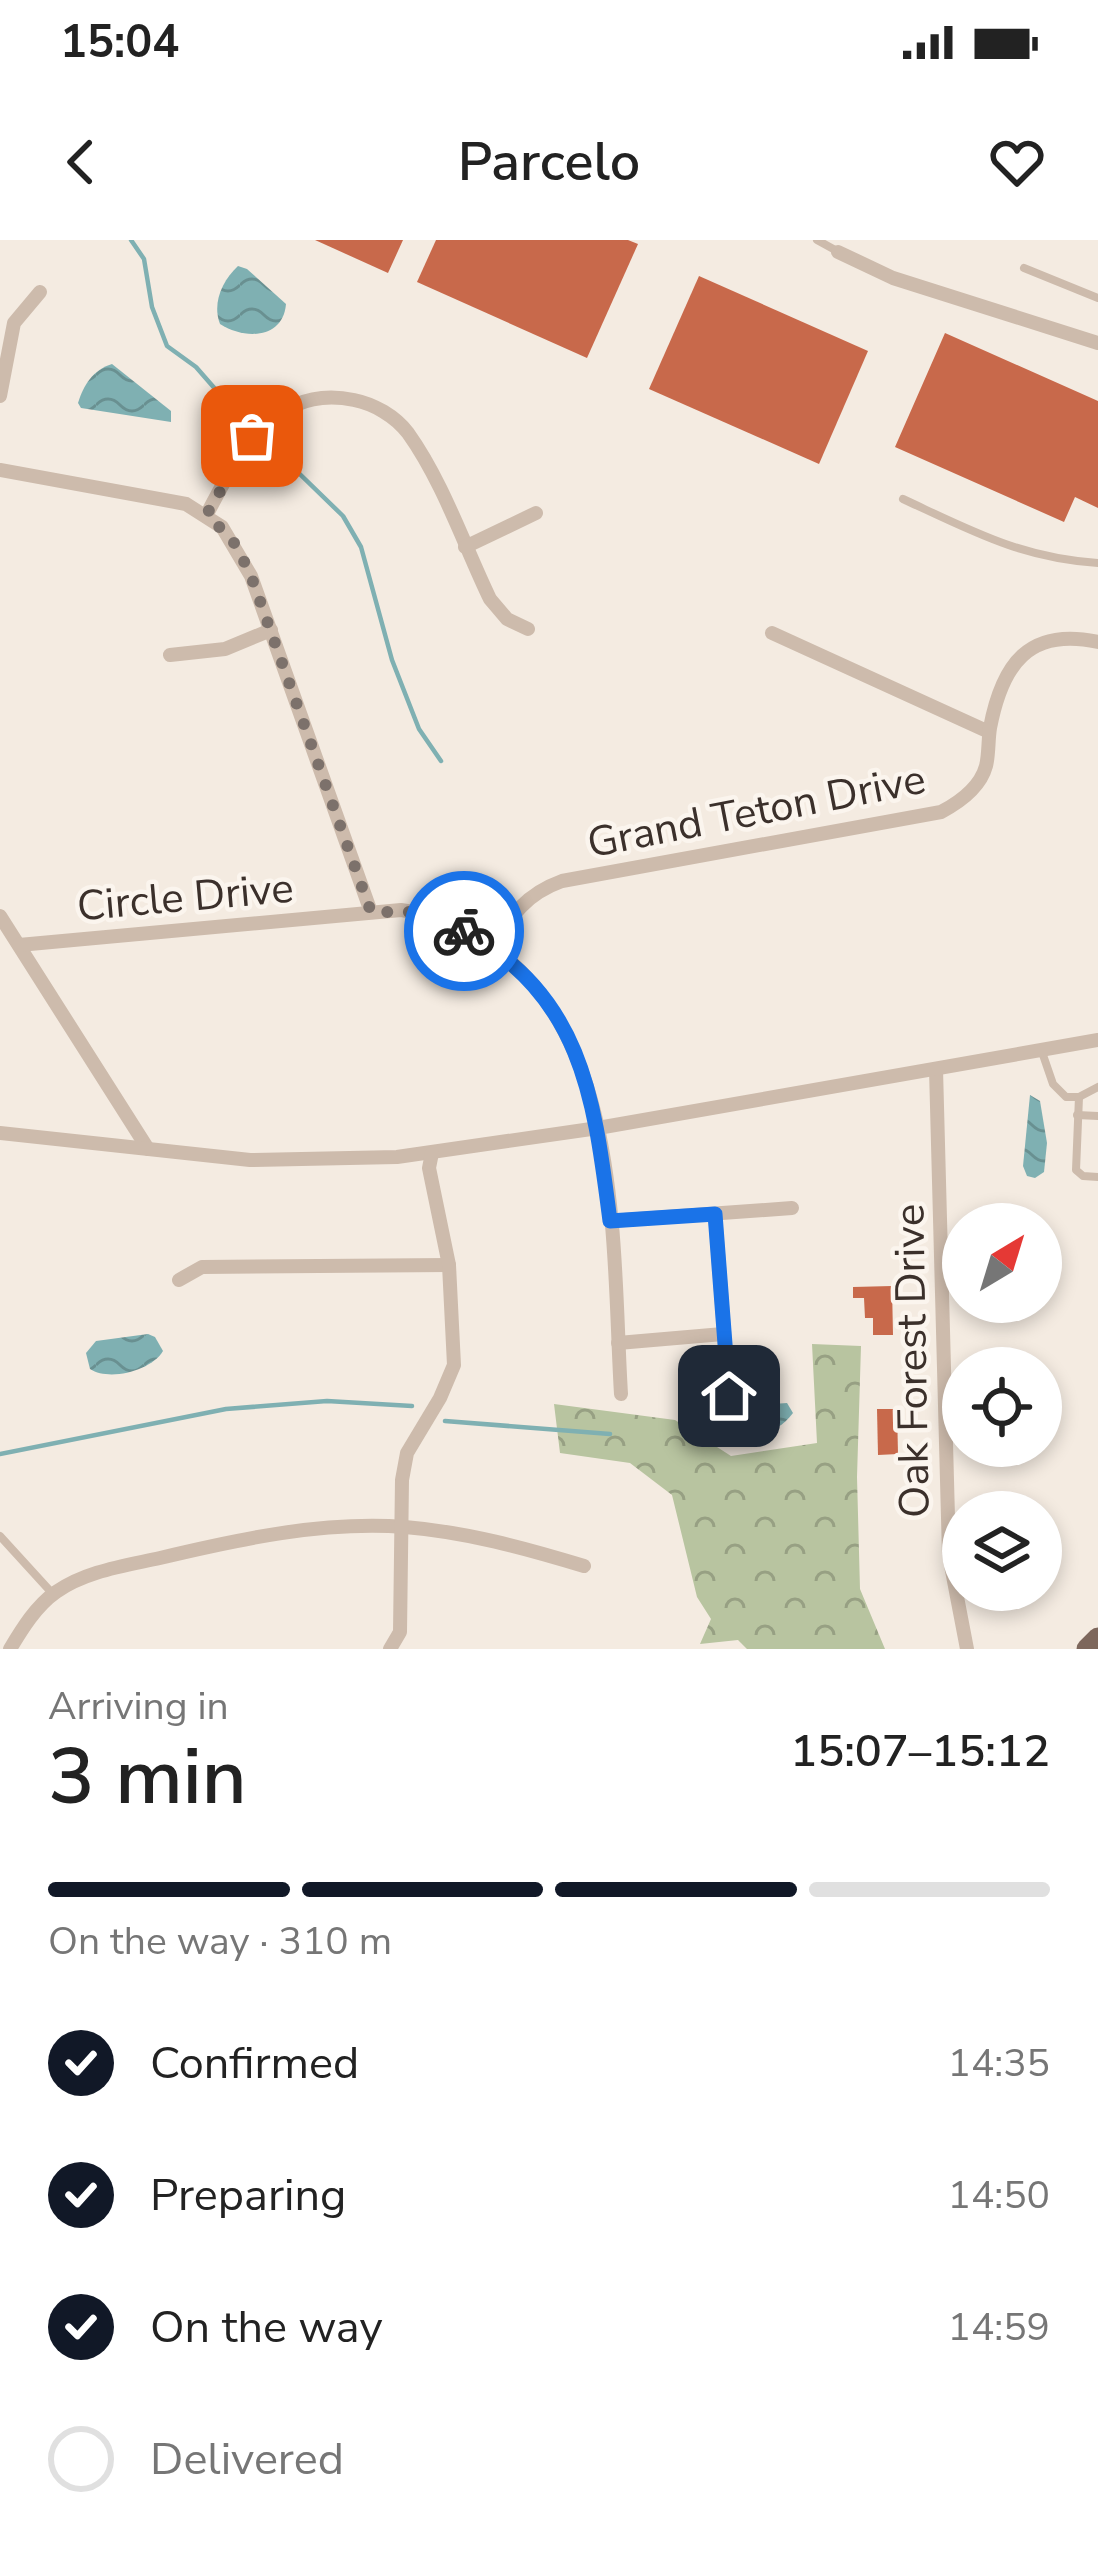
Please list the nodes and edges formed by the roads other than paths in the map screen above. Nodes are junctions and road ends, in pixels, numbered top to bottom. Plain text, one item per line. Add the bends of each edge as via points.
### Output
1 (818, 240) edge
2 (838, 252) joint
3 (1024, 268) dead end
4 (40, 292) dead end
5 (1098, 298) edge
6 (1098, 343) edge
7 (0, 396) edge
8 (0, 470) edge
9 (903, 499) dead end
10 (536, 513) dead end
11 (207, 514) junction
12 (465, 547) junction
13 (1098, 563) edge
14 (528, 629) dead end
15 (271, 630) junction
16 (772, 633) dead end
17 (1098, 642) edge
18 (170, 655) dead end
19 (989, 732) junction
20 (371, 912) junction
21 (0, 916) edge
22 (19, 945) junction
23 (494, 947) junction
24 (1098, 1040) edge
25 (1041, 1050) junction
26 (936, 1069) junction
27 (1098, 1087) edge
28 (1078, 1097) junction
29 (1077, 1115) junction
30 (1098, 1116) edge
31 (598, 1128) junction
32 (0, 1133) edge
33 (148, 1149) junction
34 (432, 1153) junction
35 (1098, 1177) edge
36 (793, 1208) dead end
37 (715, 1214) junction
38 (610, 1221) junction
39 (449, 1265) junction
40 (178, 1280) dead end
41 (723, 1334) junction
42 (618, 1343) junction
43 (621, 1394) dead end
44 (729, 1396) dead end
45 (401, 1527) junction
46 (0, 1536) edge
47 (584, 1566) dead end
48 (53, 1594) junction
49 (1098, 1638) edge
50 (10, 1649) edge
51 (390, 1649) edge
52 (967, 1649) edge
53 (1087, 1649) edge

1 - 2 lane
2 - 6 street via 892,278
3 - 5 lane
4 - 7 street via 14,323
8 - 11 street
9 - 13 lane via 1018,551
10 - 12 street
11 - 12 street via 270,418 293,404 345,398 405,429
11 - 15 street via 236,545
12 - 14 street via 490,599
15 - 18 street via 225,649
15 - 20 street
16 - 19 street
17 - 19 street, Grand Teton Drive via 1061,640 1020,656 999,688
19 - 23 street, Grand Teton Drive via 979,781 941,812 562,881 527,898
20 - 22 street, Circle Drive
20 - 23 street, Circle Drive via 430,914
21 - 22 street
22 - 33 street
23 - 31 street, Circle Drive via 558,1014
24 - 25 street
25 - 26 street
25 - 28 lane via 1053,1084
26 - 31 street
26 - 52 street, Oak Forest Drive via 949,1556
27 - 28 lane
28 - 29 lane
29 - 30 lane
29 - 35 lane via 1076,1170
31 - 34 street
31 - 38 street, Circle Drive
32 - 33 street
33 - 34 street via 298,1162
34 - 39 street
36 - 37 street
37 - 38 street
37 - 41 street
38 - 42 street, Circle Drive
39 - 40 street via 202,1267
39 - 45 street via 454,1365 407,1453
41 - 42 street
41 - 44 street
42 - 43 street, Circle Drive
45 - 47 street
45 - 48 street via 242,1539 87,1575
45 - 51 street via 400,1632
46 - 48 lane
48 - 50 street
49 - 53 main road

